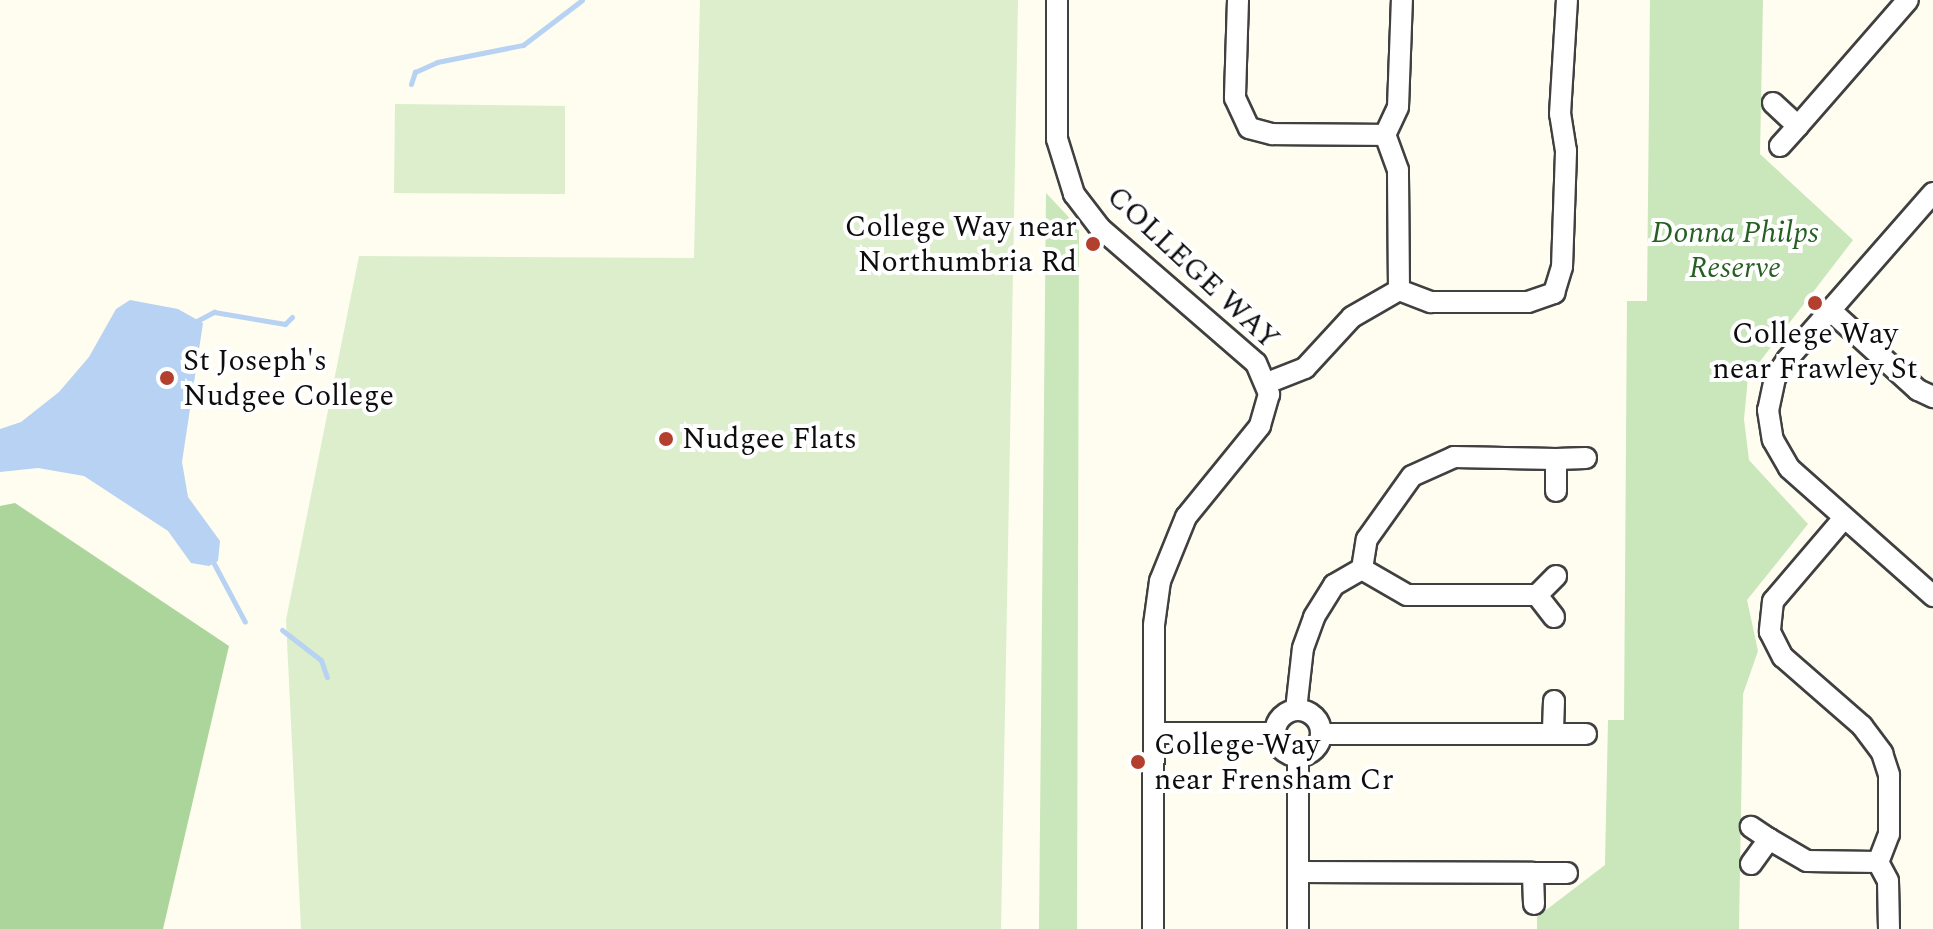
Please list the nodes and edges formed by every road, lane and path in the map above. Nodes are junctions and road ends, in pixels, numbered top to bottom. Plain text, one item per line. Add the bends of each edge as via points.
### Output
1 (1057, 0) edge
2 (1238, 0) edge
3 (1402, 0) edge
4 (1567, 0) edge
5 (1908, 0) edge
6 (1773, 103) dead end
7 (1798, 126) junction
8 (1385, 135) junction
9 (1780, 146) dead end
10 (1933, 193) edge
11 (1399, 290) junction
12 (1830, 310) junction
13 (1267, 383) junction
14 (1933, 397) edge
15 (1586, 458) dead end
16 (1556, 459) junction
17 (1556, 491) dead end
18 (1844, 518) junction
19 (1362, 569) junction
20 (1556, 576) dead end
21 (1537, 595) junction
22 (1933, 596) edge
23 (1554, 617) dead end
24 (1554, 701) dead end
25 (1296, 710) junction
26 (1154, 733) junction
27 (1275, 733) junction
28 (1322, 734) junction
29 (1553, 734) junction
30 (1586, 734) dead end
31 (1298, 757) junction
32 (1751, 827) dead end
33 (1769, 839) junction
34 (1878, 862) junction
35 (1751, 864) dead end
36 (1298, 872) junction
37 (1533, 873) junction
38 (1567, 873) dead end
39 (1534, 904) dead end
40 (1153, 929) edge
41 (1298, 929) edge
42 (1889, 929) edge

1 - 13 street, COLLEGE WAY via 1057,139 1074,194 1100,228 1252,359
2 - 8 street via 1235,98 1249,128 1272,134
3 - 8 street via 1398,107
4 - 11 street via 1560,114 1566,151 1557,288 1544,299 1528,302 1431,302
5 - 7 street
6 - 7 street
7 - 9 street
8 - 11 street via 1398,170
10 - 12 street
11 - 13 street via 1352,317 1305,368
12 - 14 street via 1918,390
12 - 18 street via 1775,378 1768,421 1781,458
13 - 26 street, COLLEGE WAY via 1268,410 1260,426 1186,517 1165,563 1154,625
15 - 16 street
16 - 17 street
16 - 19 street via 1454,457 1432,463 1412,476 1371,532
18 - 22 street
18 - 34 street via 1773,601 1770,632 1783,657 1862,726 1882,753 1889,775 1889,834
19 - 21 street via 1407,595
19 - 25 street via 1334,585 1314,617 1303,648
20 - 21 street
21 - 23 street
24 - 29 street
25 - 27 street via 1279,720
25 - 28 street via 1317,719
26 - 27 street
26 - 40 street, COLLEGE WAY
27 - 31 street via 1279,747
28 - 29 street
28 - 31 street via 1317,747
29 - 30 street
31 - 36 street
32 - 33 street
33 - 34 street via 1807,861
33 - 35 street
34 - 42 street via 1888,881
36 - 37 street
36 - 41 street
37 - 38 street
37 - 39 street

